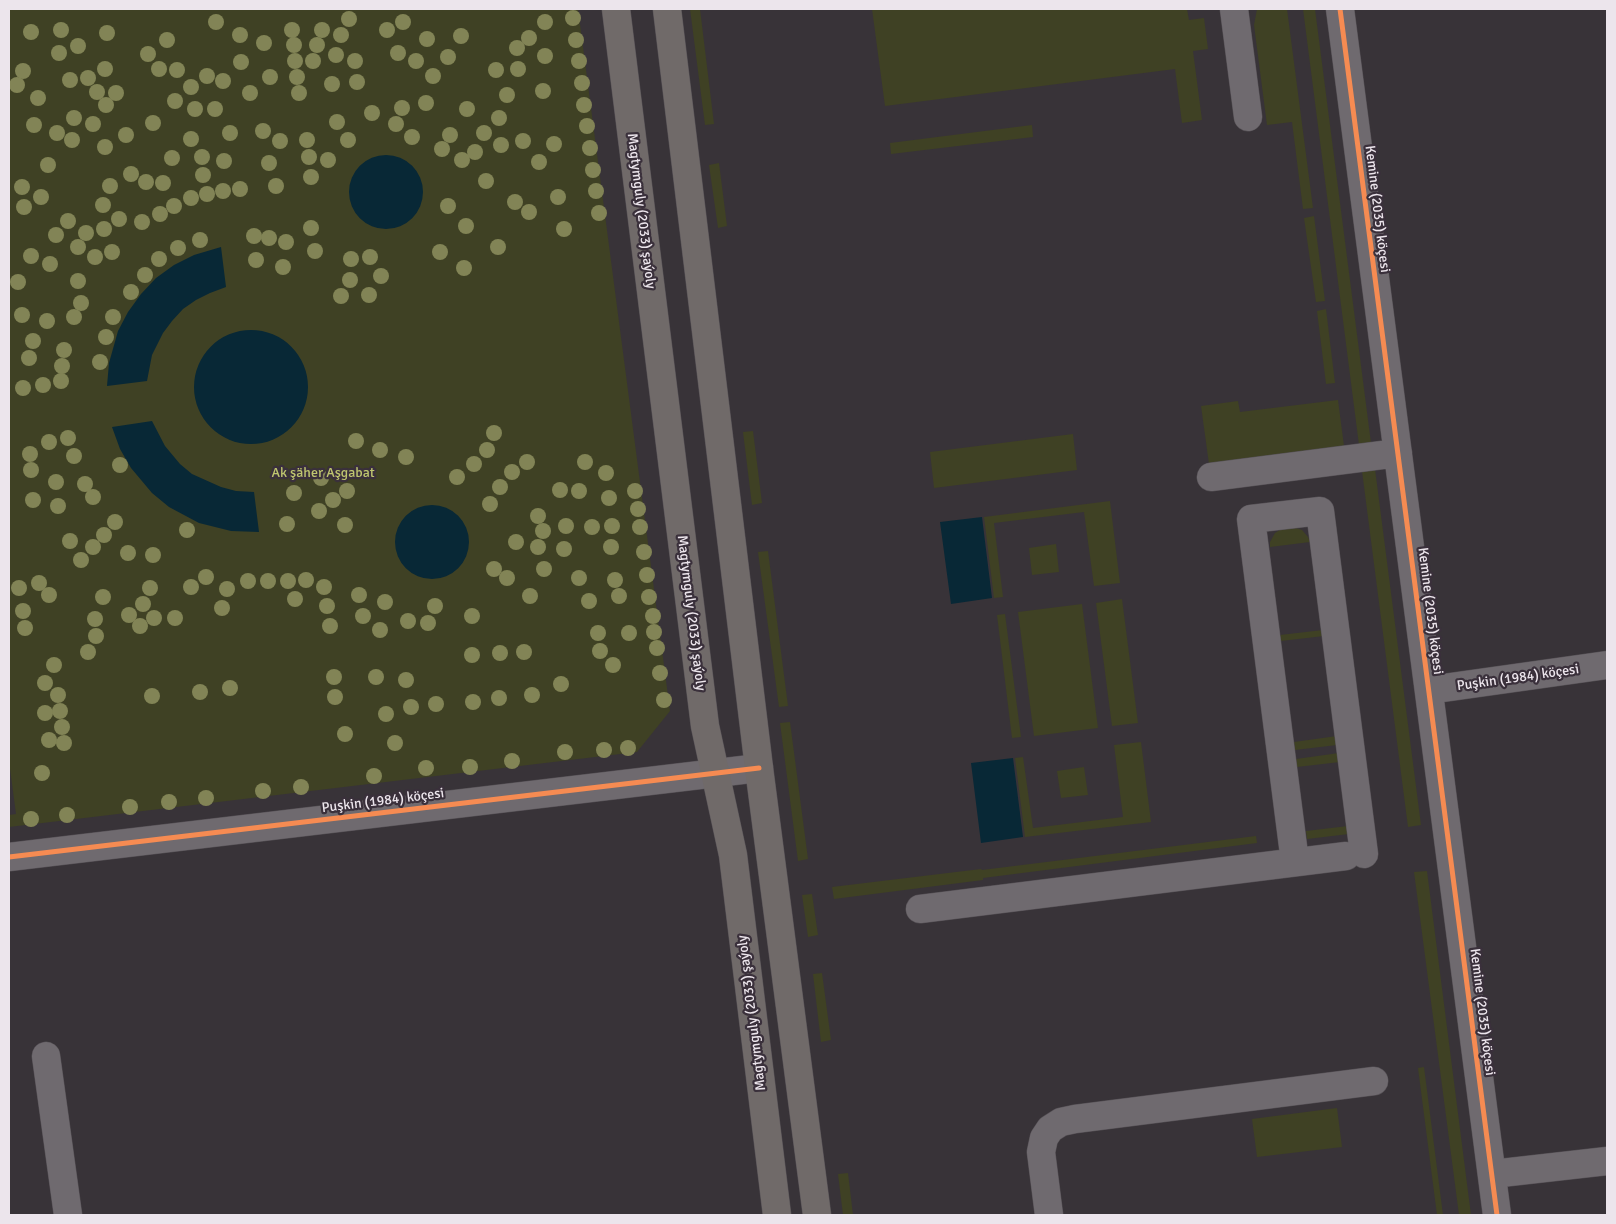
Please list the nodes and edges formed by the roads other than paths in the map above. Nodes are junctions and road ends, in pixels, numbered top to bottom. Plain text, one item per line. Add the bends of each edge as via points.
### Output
1 (616, 9) edge
2 (667, 9) edge
3 (1234, 9) edge
4 (1340, 9) edge
5 (1248, 117) dead end
6 (1398, 453) junction
7 (1211, 477) dead end
8 (1607, 665) edge
9 (1429, 690) junction
10 (759, 768) junction
11 (716, 773) junction
12 (9, 857) edge
13 (1295, 862) junction
14 (920, 909) dead end
15 (46, 1056) dead end
16 (1374, 1081) dead end
17 (1607, 1160) edge
18 (1492, 1174) junction
19 (68, 1215) edge
20 (777, 1215) edge
21 (817, 1215) edge
22 (1049, 1215) edge
23 (1497, 1215) edge

1 - 11 main road, Magtymguly (2033) şaýoly via 705,726
2 - 10 main road
3 - 5 street
4 - 6 street, Kemine (2035) köçesi
6 - 7 street
6 - 9 street, Kemine (2035) köçesi
8 - 9 street, Puşkin (1984) köçesi
9 - 18 street, Kemine (2035) köçesi
10 - 11 street, Puşkin (1984) köçesi
10 - 21 main road
11 - 12 street, Puşkin (1984) köçesi
11 - 20 main road, Magtymguly (2033) şaýoly via 733,855
13 - 13 street via 1251,519 1320,510 1355,855
13 - 14 street
15 - 19 street
16 - 22 street via 1061,1122 1050,1129 1041,1152
17 - 18 street
18 - 23 street, Kemine (2035) köçesi

